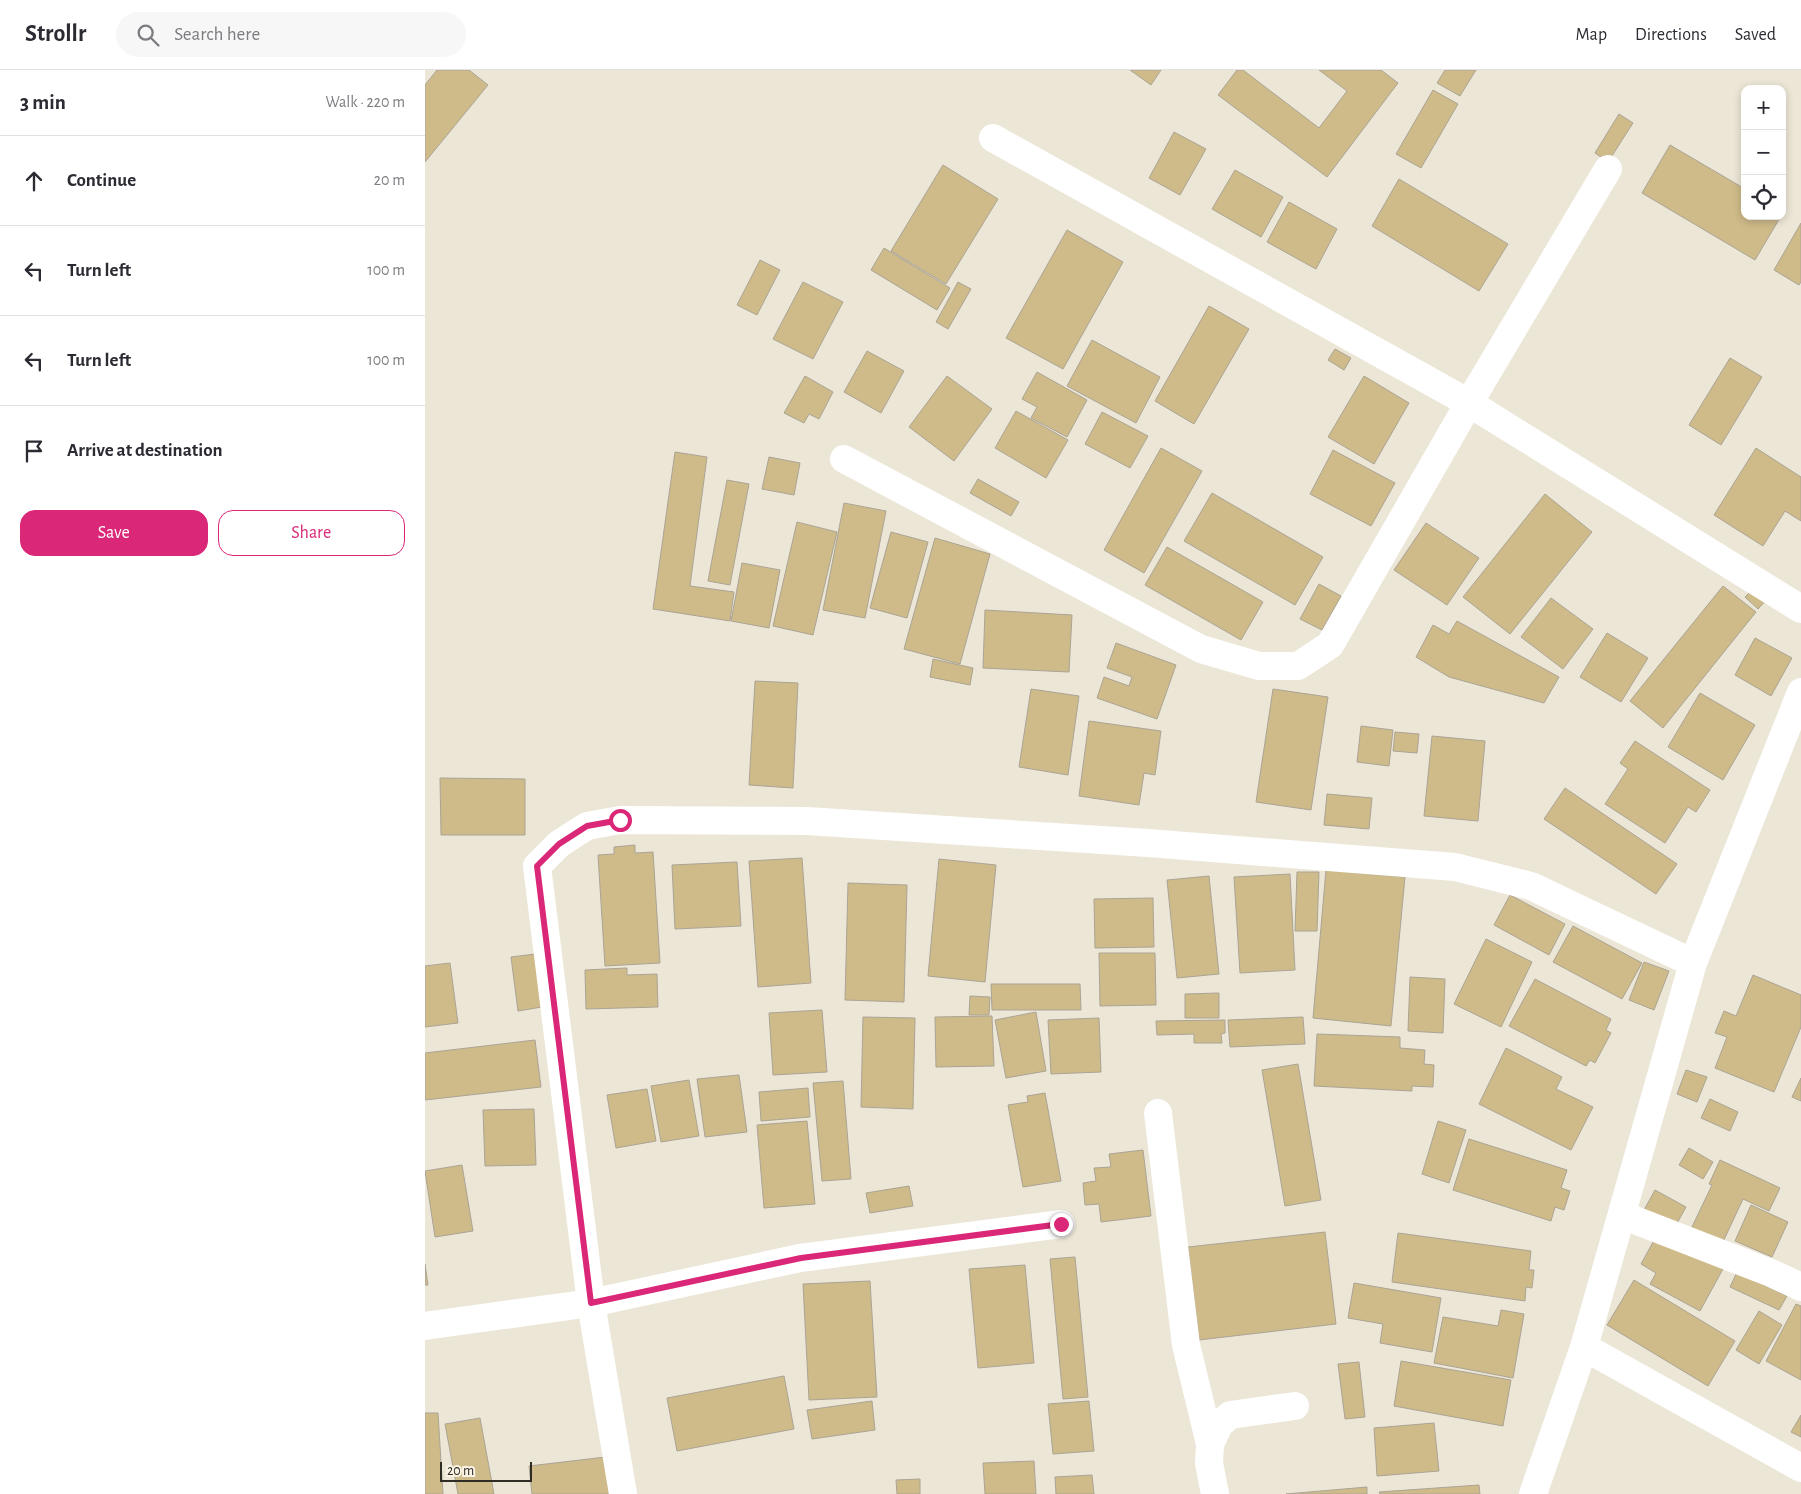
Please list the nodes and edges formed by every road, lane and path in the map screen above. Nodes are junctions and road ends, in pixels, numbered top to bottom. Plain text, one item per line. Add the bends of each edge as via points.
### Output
1 (993, 138) dead end
2 (1607, 169) dead end
3 (1469, 403) junction
4 (844, 459) dead end
5 (1801, 609) edge
6 (1801, 692) edge
7 (1693, 963) junction
8 (1158, 1114) dead end
9 (1622, 1215) junction
10 (1061, 1224) dead end
11 (1801, 1286) edge
12 (591, 1303) junction
13 (425, 1326) edge
14 (1584, 1347) junction
15 (1295, 1406) dead end
16 (1210, 1444) junction
17 (1801, 1468) edge
18 (623, 1494) edge
19 (1215, 1494) edge
20 (1533, 1494) edge

1 - 3 street
2 - 3 street
3 - 4 street via 1330,644 1298,666 1259,666 1201,649
3 - 5 street
6 - 7 street
7 - 9 street
7 - 12 street via 1531,886 1455,867 1148,842 807,821 620,820 587,826 559,844 537,866
8 - 16 street via 1186,1345
9 - 11 street
9 - 14 street
10 - 12 street via 801,1258
12 - 13 street
12 - 18 street
14 - 17 street
14 - 20 street
15 - 16 street via 1230,1415 1219,1425
16 - 19 street via 1209,1463

